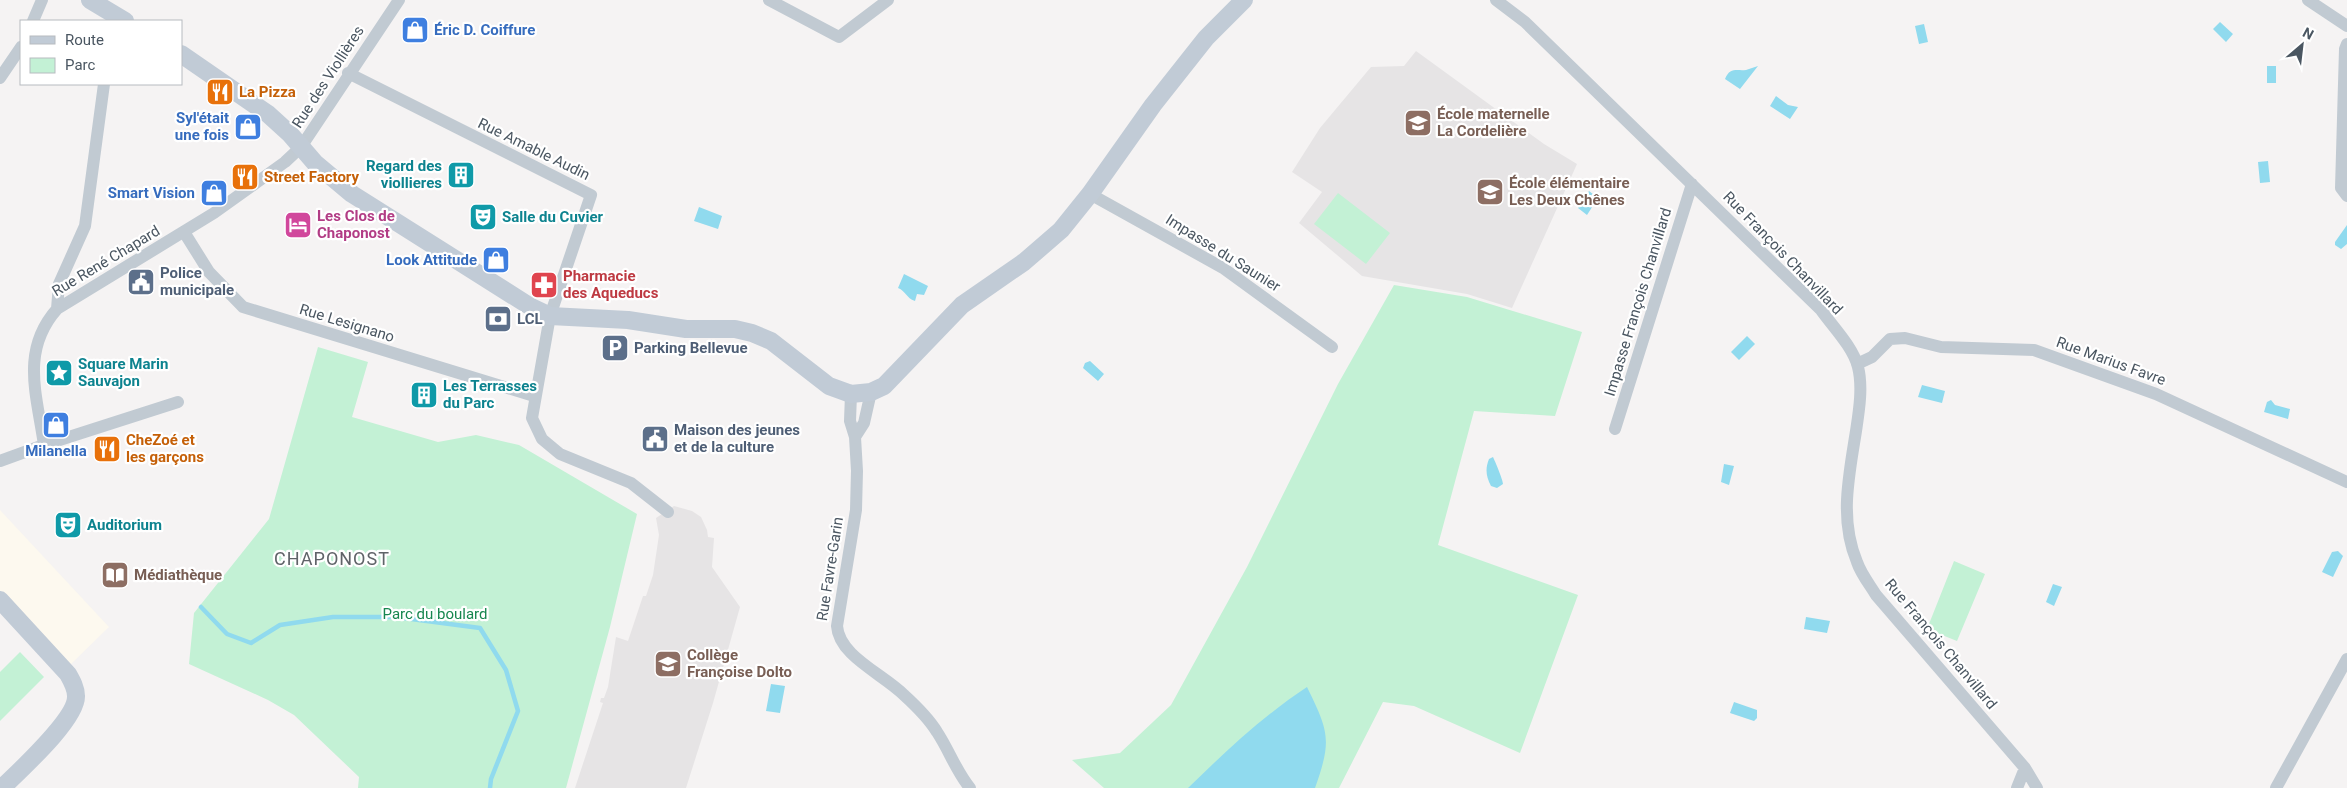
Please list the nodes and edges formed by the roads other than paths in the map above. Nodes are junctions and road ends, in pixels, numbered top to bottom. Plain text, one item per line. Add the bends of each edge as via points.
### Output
1 (42, 0) edge
2 (90, 0) edge
3 (399, 0) edge
4 (769, 0) edge
5 (888, 0) edge
6 (1244, 0) edge
7 (1496, 0) edge
8 (2308, 0) edge
9 (116, 14) edge
10 (33, 20) edge
11 (2347, 26) edge
12 (2347, 44) edge
13 (20, 48) edge
14 (182, 55) edge
15 (348, 73) junction
16 (0, 78) edge
17 (104, 85) edge
18 (301, 147) junction
19 (1692, 184) junction
20 (1090, 194) junction
21 (2347, 196) edge
22 (184, 232) junction
23 (57, 309) junction
24 (550, 316) junction
25 (1332, 348) dead end
26 (1858, 364) junction
27 (871, 392) junction
28 (850, 394) junction
29 (534, 396) junction
30 (178, 402) dead end
31 (1615, 429) dead end
32 (854, 438) junction
33 (44, 446) junction
34 (0, 461) edge
35 (2347, 482) edge
36 (668, 512) dead end
37 (0, 600) edge
38 (2347, 659) edge
39 (2025, 768) junction
40 (2, 788) edge
41 (970, 788) edge
42 (2018, 788) edge
43 (2038, 788) edge
44 (2276, 788) edge

1 - 10 street
2 - 9 main road
3 - 15 street, Rue des Viollières
4 - 5 street via 839,37
6 - 20 main road via 1206,38 1153,105
7 - 19 street, Rue François Chanvillard via 1526,22
8 - 11 street
12 - 21 street via 2341,188
13 - 16 street
14 - 18 main road via 268,114
15 - 18 street, Rue des Viollières
15 - 24 street, Rue Amable Audin via 591,195
17 - 23 street via 85,226 59,284
18 - 22 street, Rue René Chapard via 278,168
18 - 24 main road via 315,164 352,194
19 - 26 street, Rue François Chanvillard via 1820,310
19 - 31 street, Impasse François Chanvillard
20 - 25 street, Impasse du Saunier via 1223,268
20 - 27 main road via 1061,230 1024,262 962,305 905,367 884,386
22 - 23 street, Rue René Chapard
22 - 29 street, Rue Lesignano via 209,272 243,307
23 - 33 street, Rue René Chapard via 45,322 33,360
24 - 28 main road via 628,320 686,329 752,333 771,341 829,386
24 - 29 street, Rue Amable Audin
26 - 35 street, Rue Marius Favre via 1865,362 1890,338 1905,338 1941,347 2034,350 2156,394
26 - 39 street, Rue François Chanvillard via 1861,380 1858,421 1845,501 1848,535 1857,563 1876,595
27 - 28 main road
27 - 32 street via 864,423
28 - 32 street, Rue Favre-Garin via 850,422
29 - 36 street, Rue Amable Audin via 532,418 542,439 560,454 631,482
30 - 33 street
32 - 41 street, Rue Favre-Garin via 856,510 838,635 848,651 904,695 937,731
33 - 34 street
37 - 40 main road via 68,674 76,696 73,710 62,726
38 - 44 street
39 - 42 street
39 - 43 street, Rue François Chanvillard

